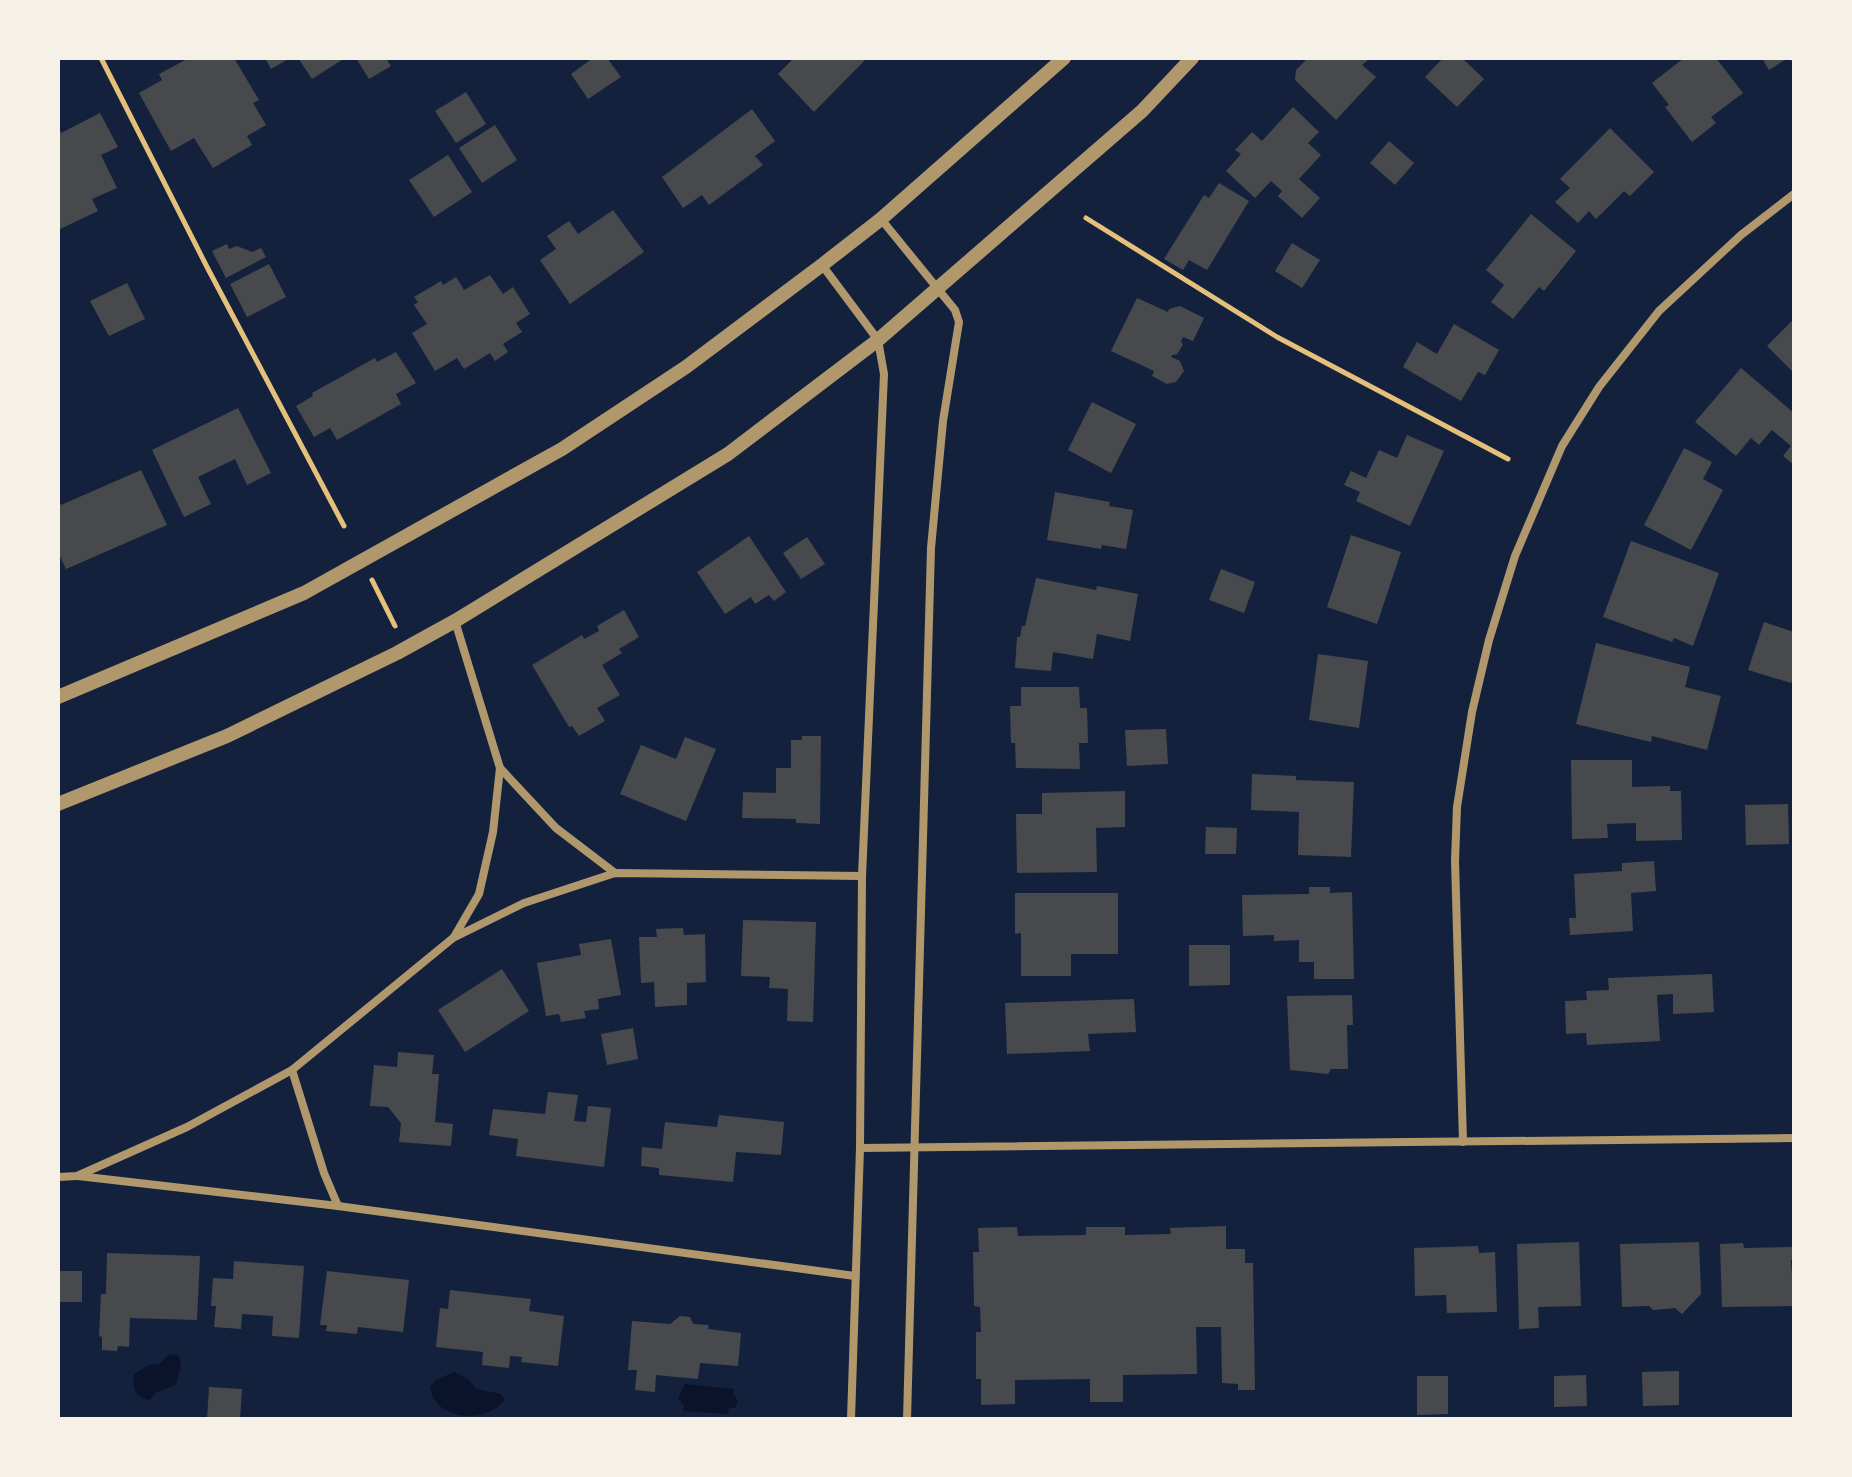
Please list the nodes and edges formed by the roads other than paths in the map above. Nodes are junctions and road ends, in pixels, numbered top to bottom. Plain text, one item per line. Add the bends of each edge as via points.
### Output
1 (1064, 58) edge
2 (1192, 58) edge
3 (1794, 194) edge
4 (881, 219) junction
5 (822, 265) junction
6 (938, 288) junction
7 (878, 340) junction
8 (455, 621) junction
9 (58, 697) edge
10 (500, 768) junction
11 (58, 804) edge
12 (615, 873) junction
13 (862, 876) junction
14 (453, 938) junction
15 (292, 1070) junction
16 (1794, 1138) edge
17 (1463, 1142) junction
18 (860, 1148) junction
19 (915, 1148) junction
20 (77, 1176) junction
21 (58, 1177) edge
22 (338, 1206) junction
23 (855, 1276) junction
24 (851, 1419) edge
25 (907, 1419) edge

1 - 4 street
2 - 6 street via 1142,111
3 - 17 street via 1659,311 1599,387 1562,446 1515,556 1472,712 1457,807
4 - 5 street
4 - 6 street
5 - 7 street
5 - 9 street via 686,367 562,449 304,593
6 - 7 street
6 - 19 street via 959,322 931,548
7 - 8 street via 728,454
7 - 13 street via 884,374
8 - 10 street
8 - 11 street via 227,736
10 - 12 street via 556,828
10 - 14 street via 479,894
12 - 13 street
12 - 14 street via 524,903
13 - 18 street
14 - 15 street
15 - 20 street via 187,1127
15 - 22 street
16 - 17 street
17 - 19 street
18 - 19 street
18 - 23 street
19 - 25 street
20 - 21 street
20 - 22 street
22 - 23 street
23 - 24 street

